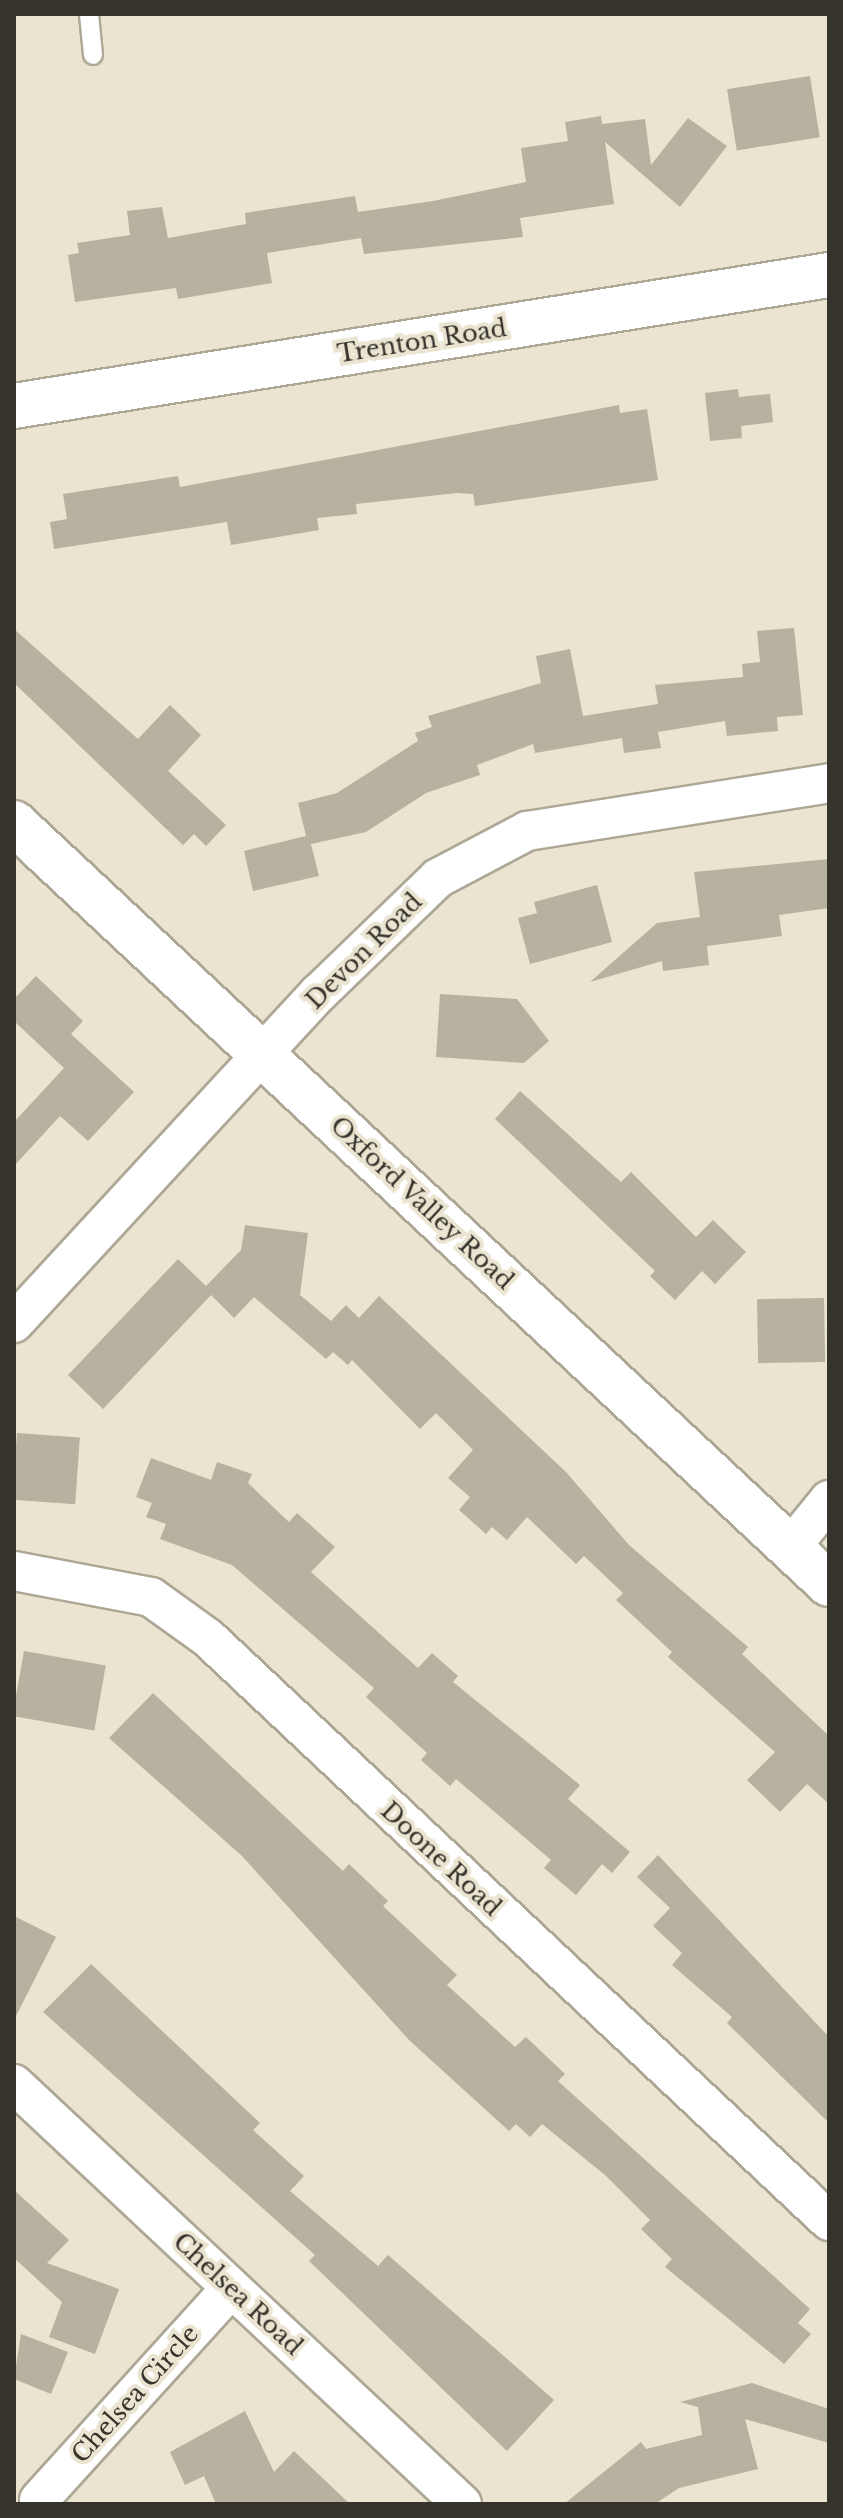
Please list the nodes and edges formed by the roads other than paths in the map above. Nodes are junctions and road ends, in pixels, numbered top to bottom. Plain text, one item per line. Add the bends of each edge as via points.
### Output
1 (89, 14) edge
2 (93, 55) dead end
3 (829, 275) edge
4 (14, 406) edge
5 (829, 783) edge
6 (14, 823) edge
7 (267, 1057) junction
8 (14, 1323) edge
9 (829, 1500) edge
10 (790, 1548) junction
11 (14, 1571) edge
12 (829, 1584) edge
13 (14, 2084) edge
14 (829, 2221) edge
15 (231, 2288) junction
16 (39, 2500) dead end
17 (462, 2504) edge

1 - 2 lane
3 - 4 main road, Trenton Road
5 - 7 street, Devon Road via 569,821 480,853 391,919
6 - 7 main road, Oxford Valley Road
7 - 8 street, Devon Road
7 - 10 main road, Oxford Valley Road
9 - 10 street
10 - 12 main road, Oxford Valley Road
11 - 14 street, Doone Road via 151,1597 208,1638
13 - 15 street, Chelsea Road
15 - 16 street, Chelsea Circle
15 - 17 street, Chelsea Road

